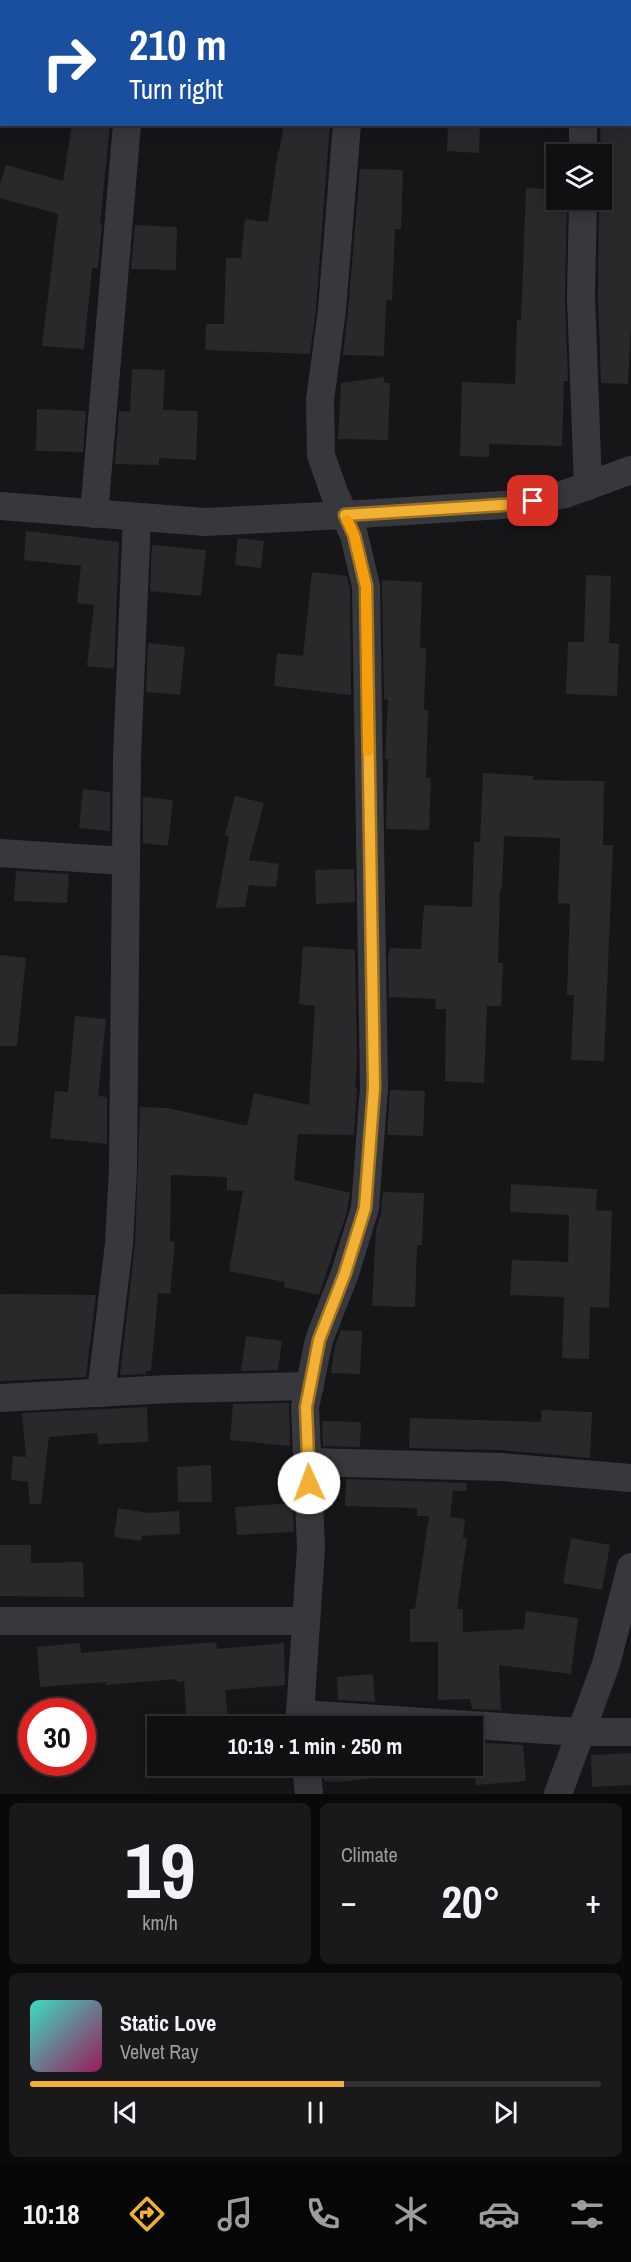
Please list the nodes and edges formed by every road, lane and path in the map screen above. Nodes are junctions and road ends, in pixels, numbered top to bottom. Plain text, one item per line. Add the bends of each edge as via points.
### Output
1 (127, 126) edge
2 (347, 126) edge
3 (584, 126) edge
4 (583, 144) edge
5 (583, 210) edge
6 (631, 470) edge
7 (588, 486) junction
8 (0, 506) edge
9 (94, 514) junction
10 (345, 515) junction
11 (137, 517) junction
12 (0, 853) edge
13 (125, 861) junction
14 (310, 1386) junction
15 (101, 1393) junction
16 (0, 1398) edge
17 (308, 1462) junction
18 (631, 1478) edge
19 (631, 1566) edge
20 (0, 1621) edge
21 (306, 1621) junction
22 (301, 1716) edge
23 (483, 1727) edge
24 (579, 1731) junction
25 (631, 1732) edge
26 (307, 1776) edge
27 (309, 1794) edge
28 (558, 1794) edge

1 - 9 street
2 - 10 street via 332,310 320,400 321,455
3 - 4 street
5 - 7 street
6 - 7 street
7 - 10 street via 517,504
8 - 9 street
9 - 11 street
10 - 11 street via 205,522
10 - 14 street via 366,586 374,1088 365,1208 319,1340
11 - 13 street
12 - 13 street
13 - 15 street via 123,1169 119,1244
14 - 15 street
14 - 17 street via 306,1407
15 - 16 street
17 - 18 street via 501,1467
17 - 21 street via 311,1548
19 - 24 street via 606,1664
20 - 21 street
21 - 22 street
23 - 24 street
24 - 25 street
24 - 28 street
26 - 27 street

